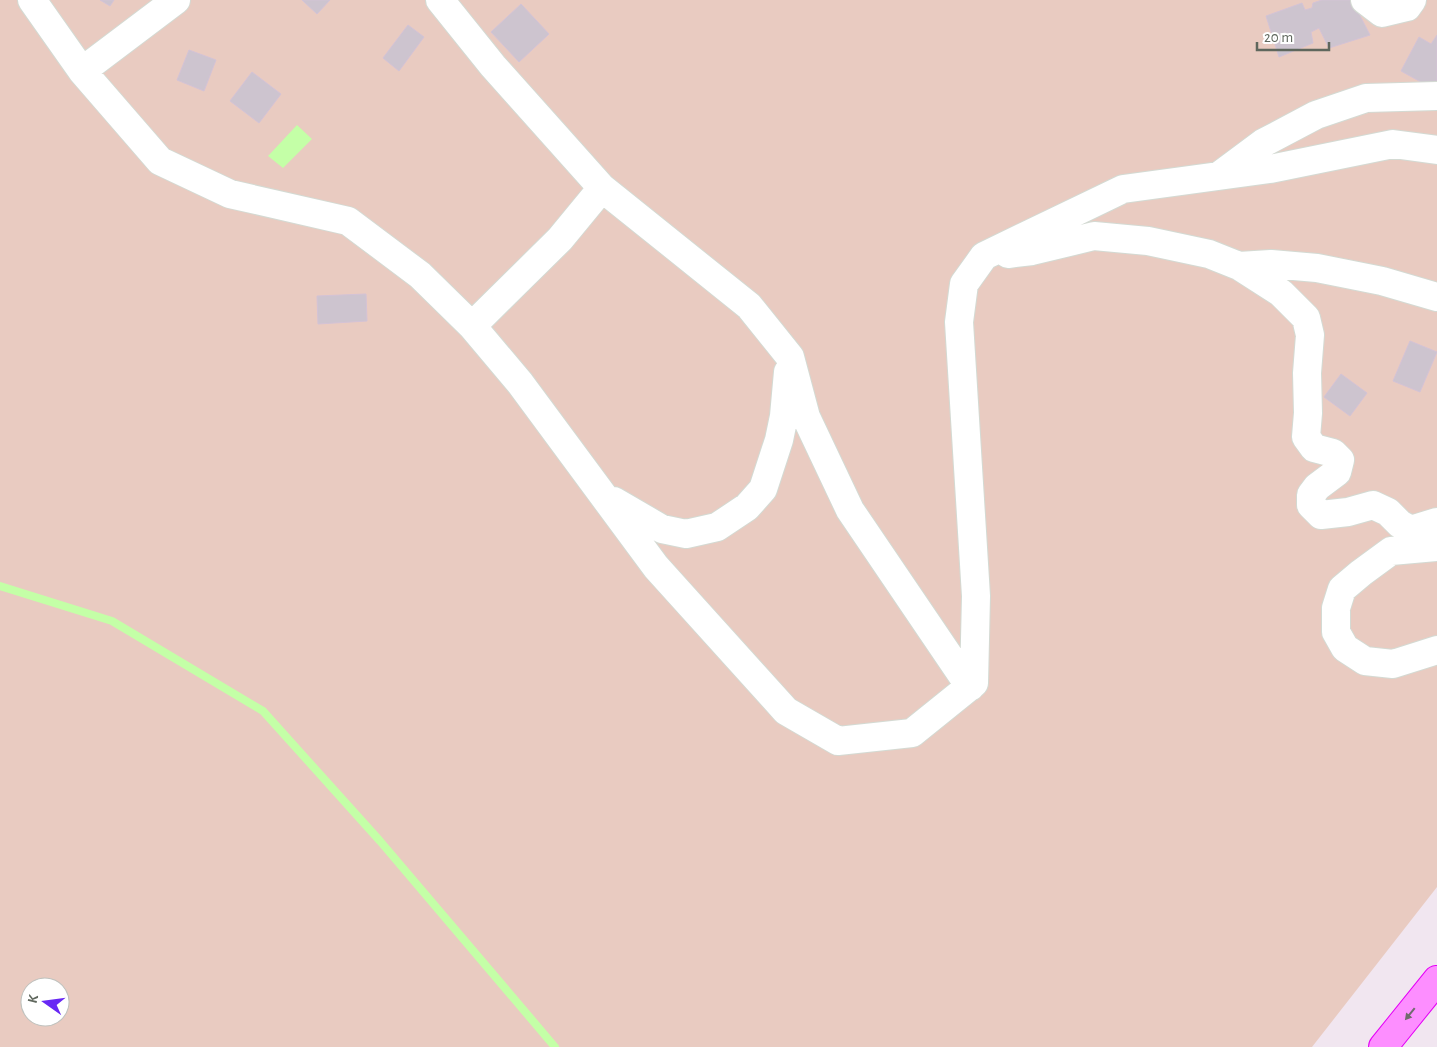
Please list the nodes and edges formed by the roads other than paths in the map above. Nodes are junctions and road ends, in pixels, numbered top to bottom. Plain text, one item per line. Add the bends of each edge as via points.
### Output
1 (32, 0) edge
2 (176, 0) edge
3 (440, 0) edge
4 (1366, 0) edge
5 (1412, 0) edge
6 (82, 71) junction
7 (1437, 96) edge
8 (1437, 150) edge
9 (1219, 176) junction
10 (602, 188) junction
11 (984, 256) junction
12 (1238, 266) junction
13 (1437, 296) edge
14 (472, 326) junction
15 (790, 357) junction
16 (600, 492) junction
17 (1437, 522) edge
18 (1437, 547) edge
19 (1437, 650) edge
20 (970, 686) junction
21 (1437, 980) edge
22 (1383, 1047) edge

1 - 6 street
2 - 6 street
3 - 10 street via 493,66
4 - 5 street via 1382,13 1407,7
6 - 14 street via 160,162 230,194 348,221 420,276
7 - 9 street via 1366,98 1316,115 1263,143
8 - 9 street via 1393,144
9 - 11 street via 1123,189
10 - 14 street via 560,239
10 - 15 street via 749,306
11 - 12 street via 1032,251 1094,236 1148,241 1209,254
11 - 20 street via 964,284 959,322 976,596 974,683
12 - 13 street via 1271,264 1317,268
12 - 17 street via 1281,293 1306,318 1310,335 1306,437 1314,448 1332,453 1340,460 1337,472 1317,486 1311,495 1311,505 1321,515 1373,505 1411,530
14 - 16 street via 520,383
15 - 16 street via 779,440 762,489 747,507 717,527 686,534 662,529
15 - 20 street via 806,417 850,510
16 - 20 street via 656,567 786,712 838,742 912,733
18 - 19 street via 1391,551 1342,589 1336,608 1336,632 1345,648 1365,661 1393,664
21 -> 22 highway

